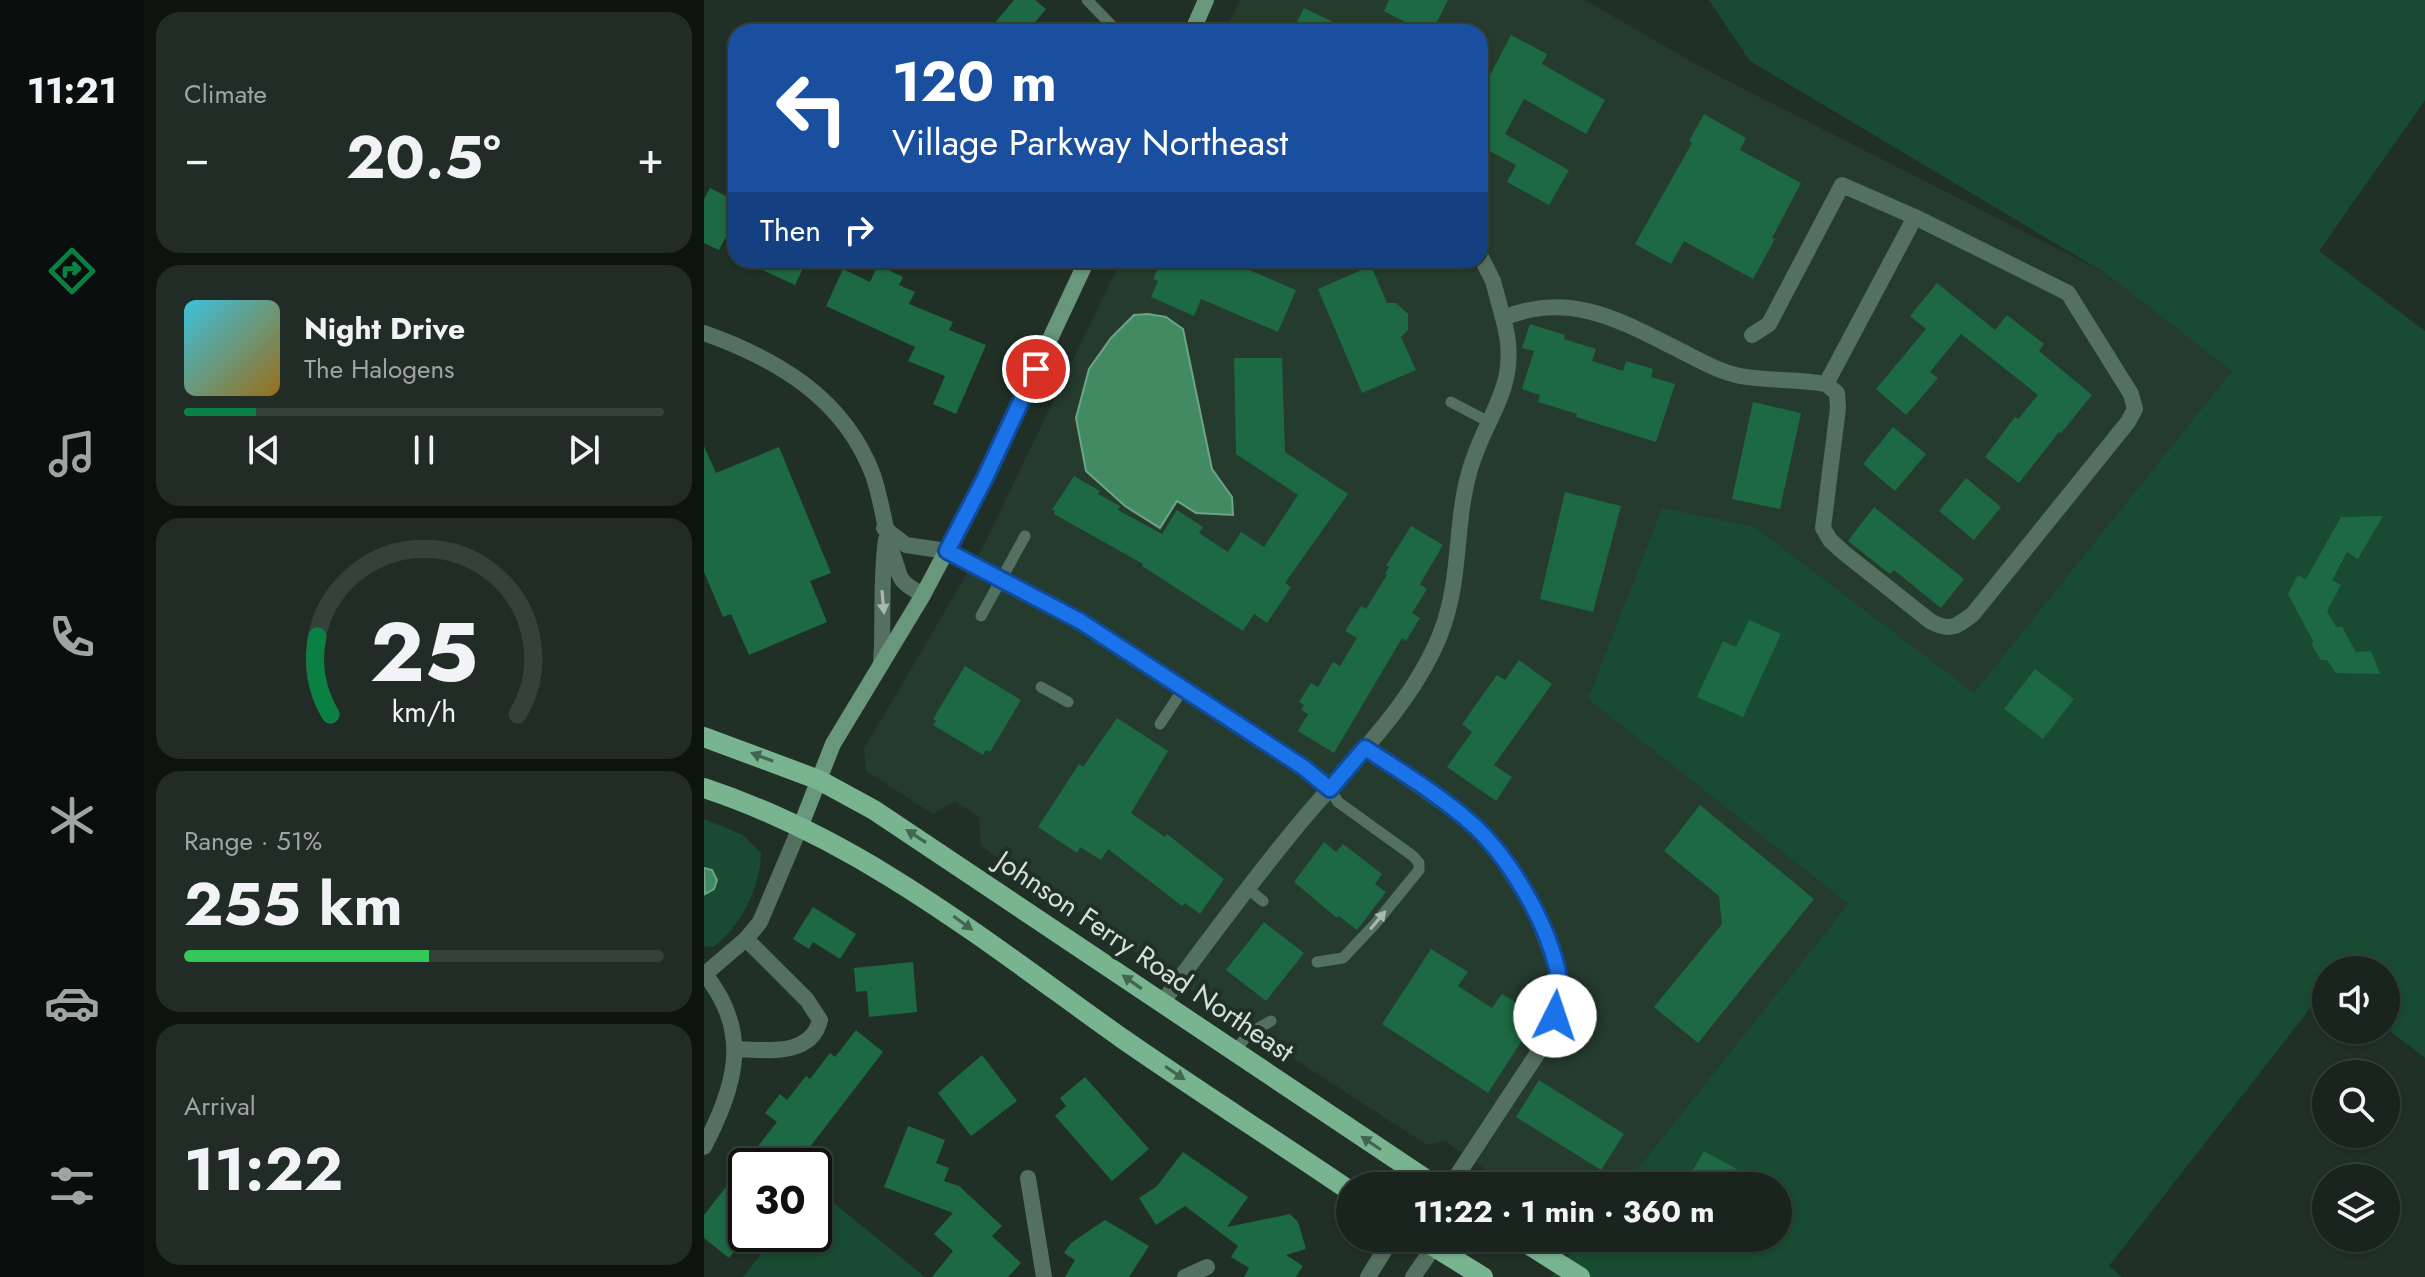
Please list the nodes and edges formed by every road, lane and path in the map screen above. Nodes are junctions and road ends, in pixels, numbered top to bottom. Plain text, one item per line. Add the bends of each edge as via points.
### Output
1 (1087, 0) edge
2 (1206, 0) edge
3 (1110, 24) edge
4 (1196, 24) edge
5 (1915, 217) junction
6 (1083, 268) edge
7 (1486, 268) edge
8 (1503, 318) junction
9 (704, 333) edge
10 (1752, 335) dead end
11 (1826, 384) junction
12 (1451, 402) dead end
13 (1491, 423) junction
14 (885, 534) junction
15 (1025, 536) dead end
16 (947, 551) junction
17 (1002, 580) junction
18 (923, 595) junction
19 (981, 616) dead end
20 (881, 665) junction
21 (1041, 687) dead end
22 (1183, 689) junction
23 (1068, 702) dead end
24 (1160, 724) dead end
25 (704, 737) edge
26 (1365, 748) junction
27 (819, 780) junction
28 (704, 788) edge
29 (1330, 789) junction
30 (801, 825) junction
31 (1248, 889) junction
32 (1263, 901) dead end
33 (746, 939) junction
34 (1317, 962) dead end
35 (705, 973) edge
36 (1162, 1003) junction
37 (1271, 1021) dead end
38 (735, 1049) junction
39 (1234, 1051) junction
40 (704, 1147) edge
41 (1412, 1172) edge
42 (1464, 1172) edge
43 (1028, 1178) dead end
44 (1336, 1182) edge
45 (1383, 1252) edge
46 (1426, 1252) edge
47 (1447, 1252) edge
48 (1540, 1252) edge
49 (1207, 1267) dead end
50 (1044, 1277) edge
51 (1185, 1277) edge
52 (1368, 1277) edge
53 (1413, 1277) edge
54 (1483, 1277) edge
55 (1580, 1277) edge

1 - 3 lane
2 - 4 street
5 - 10 street via 1842,185 1769,324
5 - 11 street
5 - 11 street via 2068,293 2131,394 2135,409 1973,614 1958,626 1943,628 1843,552 1823,528 1838,408 1837,393
6 - 16 street
7 - 8 street
8 - 11 street via 1532,308 1566,306 1637,329 1739,376
8 - 13 street via 1510,353
9 - 14 street via 777,364 831,406 873,475
12 - 13 lane
13 - 26 street via 1469,473 1455,589 1440,635 1403,699
14 - 16 street via 906,545
14 - 18 street via 902,581
14 -> 20 street
15 - 17 lane
16 - 17 street
16 - 18 street
17 - 19 lane
17 - 22 street via 1080,621
18 - 20 street
20 - 27 street via 833,744
21 - 23 lane
22 - 24 lane
22 - 29 street
27 -> 25 main road, Johnson Ferry Road Northeast
26 - 29 street
26 - 42 street via 1491,842 1534,909 1557,969 1559,997 1545,1042
27 - 30 street
36 -> 27 main road, Johnson Ferry Road Northeast via 941,852
28 - 30 main road
29 - 31 street
34 -> 29 lane via 1343,958 1419,870 1413,856 1338,802
30 - 33 street via 770,903
30 -> 44 main road via 926,898
31 - 32 lane
31 - 36 street
33 - 35 street
33 - 38 street via 820,1020 818,1030 801,1046
35 - 38 street via 732,1020
36 - 39 main road, Johnson Ferry Road Northeast
37 - 39 lane via 1251,1032
38 - 40 street via 727,1097
41 -> 39 main road, Johnson Ferry Road Northeast
43 - 50 street
45 - 52 street
46 - 53 street
47 - 54 main road
48 - 55 main road
49 - 51 street

